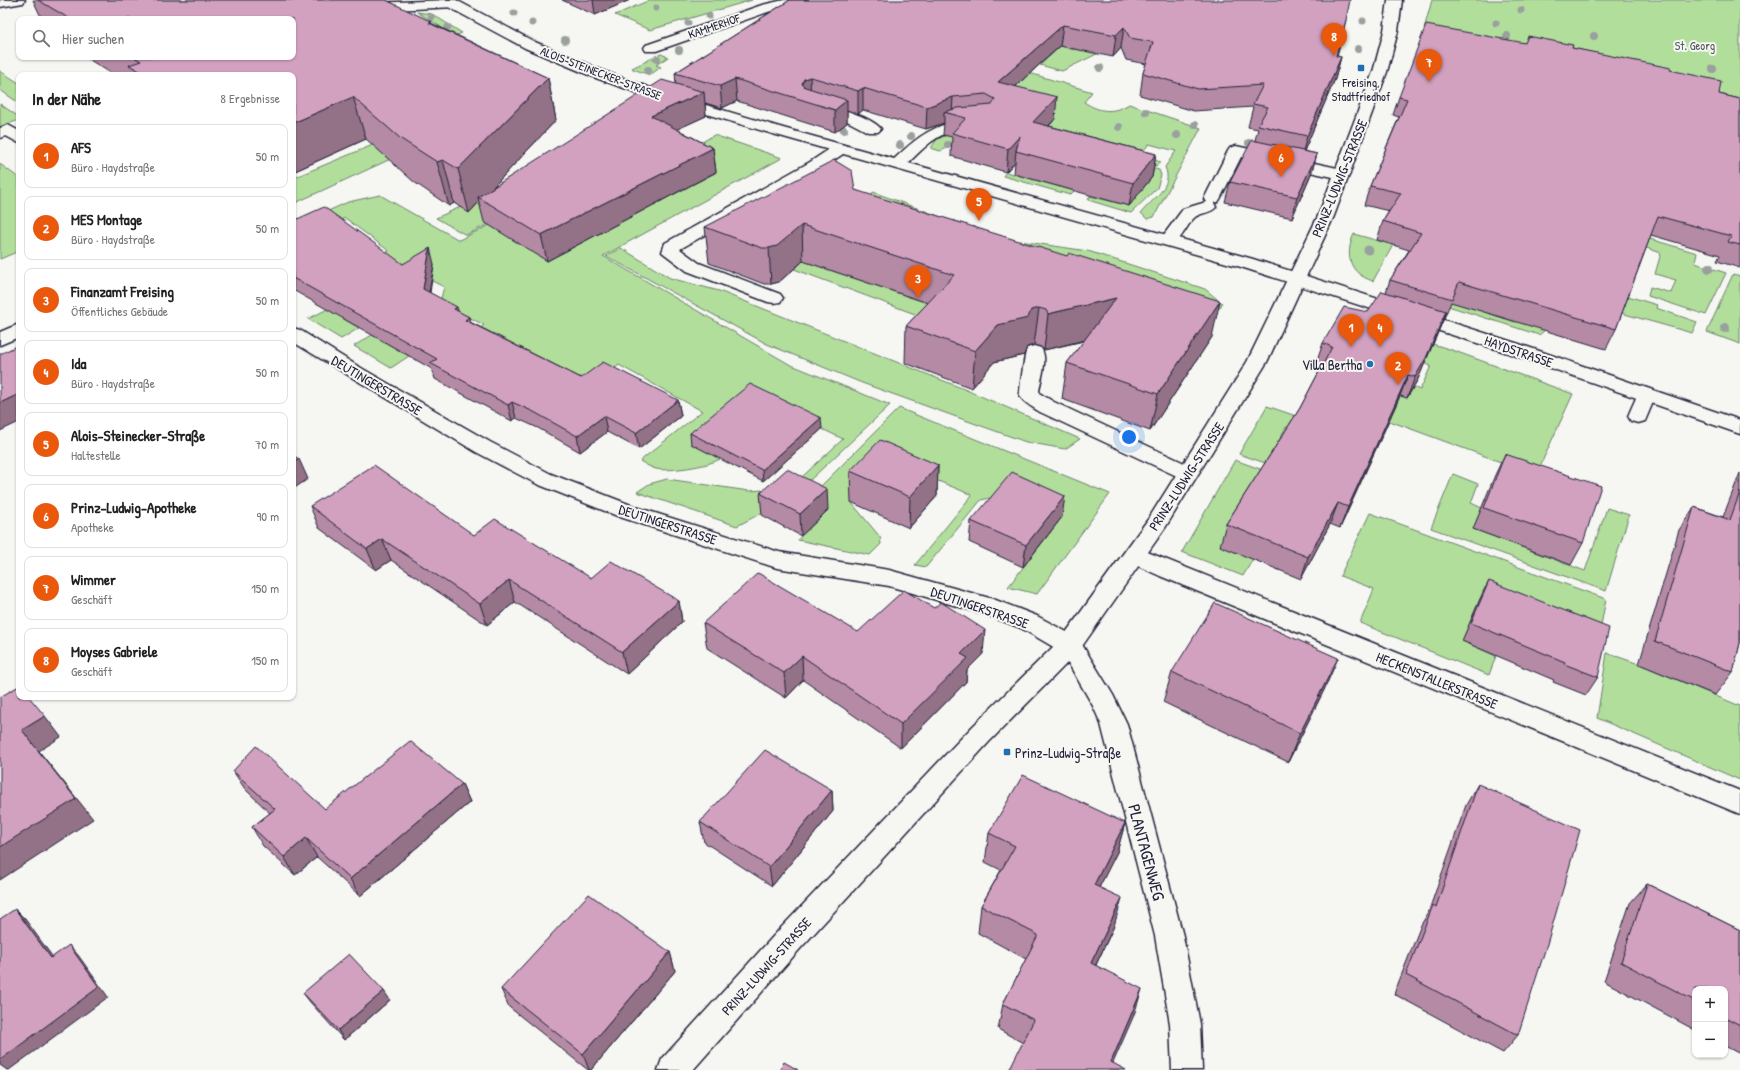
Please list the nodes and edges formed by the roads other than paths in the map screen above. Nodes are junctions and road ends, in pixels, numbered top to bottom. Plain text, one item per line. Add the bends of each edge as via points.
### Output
1 (18, 0) edge
2 (801, 0) edge
3 (1395, 0) edge
4 (448, 2) edge
5 (0, 3) edge
6 (356, 8) edge
7 (652, 48) dead end
8 (811, 105) edge
9 (984, 123) edge
10 (873, 129) dead end
11 (0, 133) edge
12 (16, 136) edge
13 (840, 149) junction
14 (898, 164) junction
15 (1342, 174) junction
16 (1168, 240) junction
17 (1296, 278) junction
18 (774, 298) dead end
19 (16, 331) edge
20 (296, 336) edge
21 (0, 339) edge
22 (1034, 352) dead end
23 (1646, 395) junction
24 (1638, 416) dead end
25 (1740, 427) edge
26 (1188, 473) junction
27 (1135, 555) junction
28 (1070, 645) junction
29 (1740, 803) edge
30 (673, 1070) edge
31 (1187, 1070) edge

1 - 5 street
2 - 7 street, KAMMERHOF via 767,8
3 - 15 street, PRINZ-LUDWIG-STRASSE via 1391,31 1380,72
4 - 6 street
4 - 13 street, ALOIS-STEINECKER-STRASSE via 530,45 608,78 699,109
8 - 10 street via 854,119
9 - 14 street via 940,129 932,133
11 - 12 street via 8,130
13 - 14 street, ALOIS-STEINECKER-STRASSE
13 - 18 street via 671,247 671,252 692,267
14 - 16 street, ALOIS-STEINECKER-STRASSE
15 - 16 street via 1236,150 1210,203 1189,213
15 - 17 street, PRINZ-LUDWIG-STRASSE via 1326,216
16 - 17 street, ALOIS-STEINECKER-STRASSE
17 - 23 street, HAYDSTRASSE via 1512,348
17 - 26 street, PRINZ-LUDWIG-STRASSE via 1257,362
19 - 21 street
20 - 28 street, DEUTINGERSTRASSE via 463,436 544,479 628,512 777,560 889,578 993,608 1029,622
22 - 26 street via 1030,396 1047,408
23 - 24 street
23 - 25 street, HAYDSTRASSE
26 - 27 street, PRINZ-LUDWIG-STRASSE
27 - 28 street, PRINZ-LUDWIG-STRASSE
27 - 29 street, HECKENSTALLERSTRASSE
28 - 30 street, PRINZ-LUDWIG-STRASSE via 980,735 794,934
28 - 31 street, PLANTAGENWEG via 1114,724 1170,936 1185,1024

